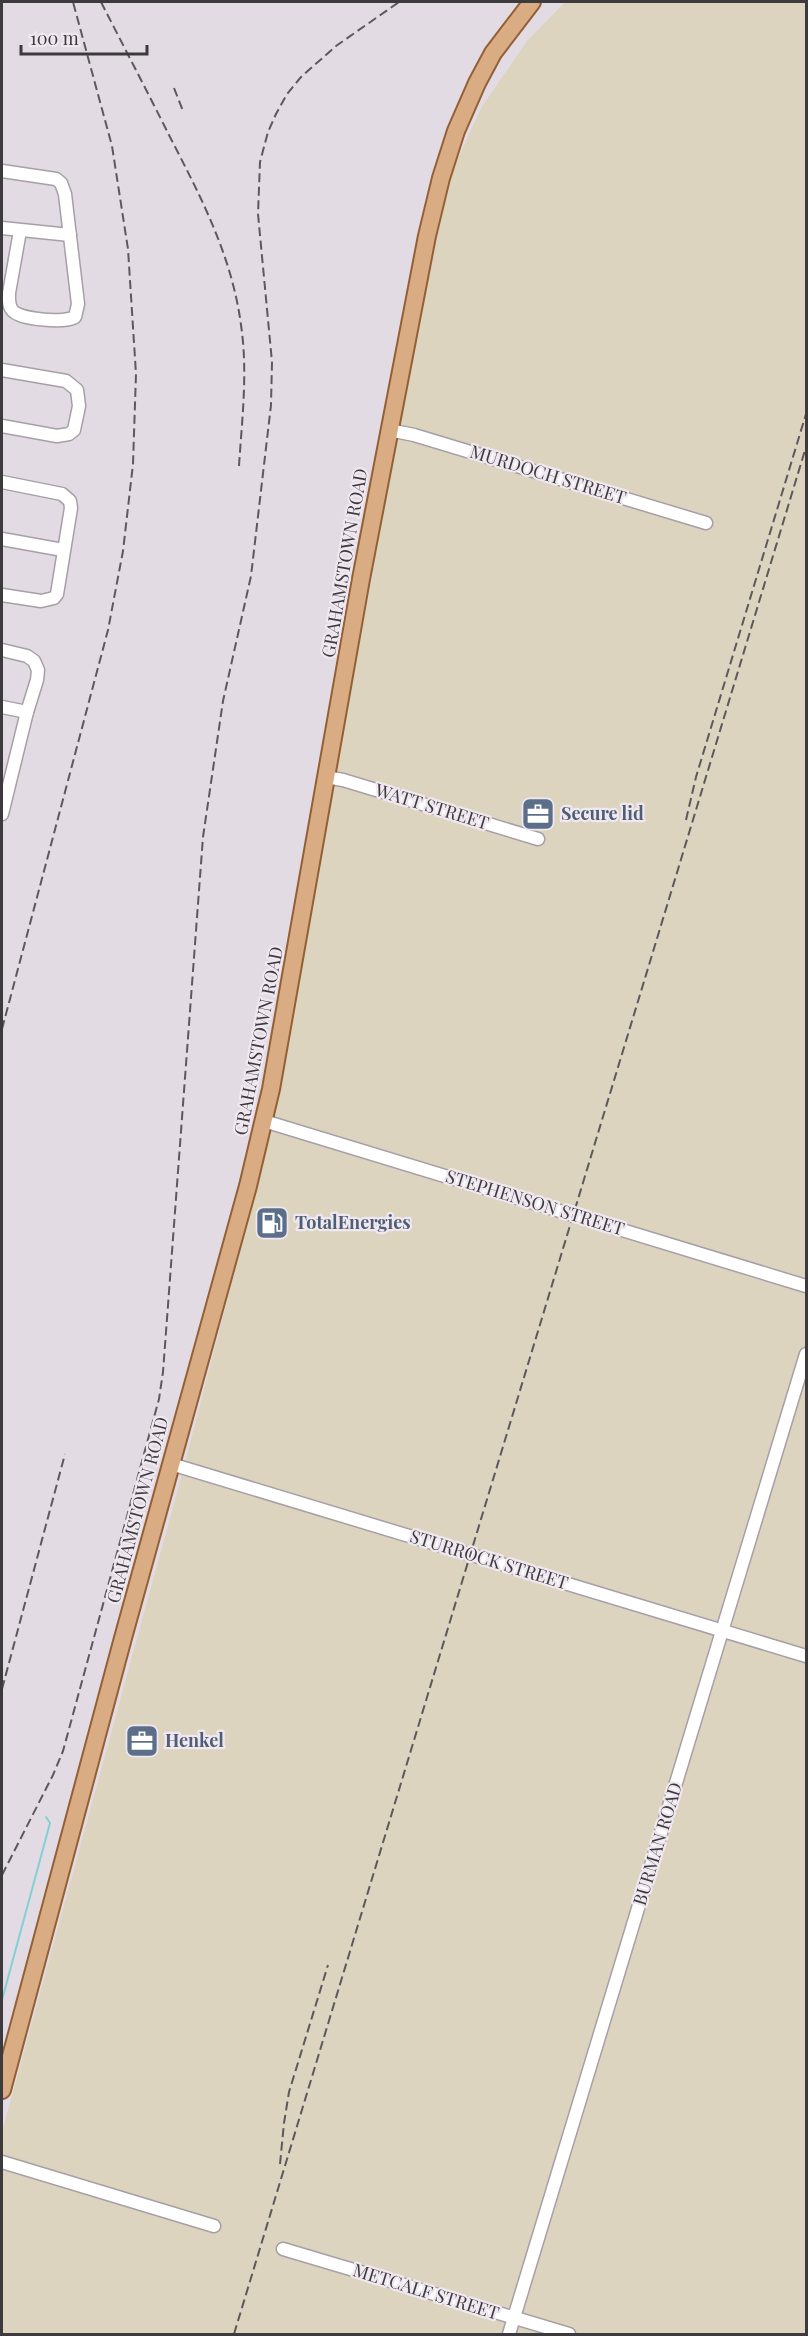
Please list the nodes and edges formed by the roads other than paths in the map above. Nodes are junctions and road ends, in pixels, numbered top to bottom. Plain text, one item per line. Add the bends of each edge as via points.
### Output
1 (532, 2) edge
2 (2, 171) edge
3 (2, 228) edge
4 (20, 231) junction
5 (70, 235) junction
6 (2, 370) edge
7 (2, 426) edge
8 (390, 430) junction
9 (2, 482) edge
10 (706, 523) dead end
11 (2, 539) edge
12 (63, 550) junction
13 (2, 595) edge
14 (2, 650) edge
15 (2, 707) edge
16 (27, 712) junction
17 (7, 766) edge
18 (326, 777) junction
19 (2, 814) edge
20 (538, 839) dead end
21 (264, 1121) junction
22 (807, 1286) edge
23 (807, 1354) edge
24 (171, 1464) junction
25 (723, 1631) junction
26 (807, 1656) edge
27 (2, 2090) edge
28 (2, 2162) edge
29 (214, 2226) dead end
30 (283, 2249) dead end
31 (514, 2319) junction
32 (509, 2334) edge
33 (569, 2334) edge

1 - 8 main road, GRAHAMSTOWN ROAD via 485,67 451,146 427,236
2 - 5 street via 59,181 65,194
3 - 4 street
4 - 5 street
4 - 5 street via 9,303 22,316 61,321 70,321 78,313
6 - 7 street via 66,381 77,390 79,406 74,430 63,436
8 - 10 street, MURDOCH STREET
8 - 18 main road, GRAHAMSTOWN ROAD
9 - 12 street via 68,497 70,508
11 - 12 street
12 - 13 street via 54,598 41,601
14 - 16 street via 27,656 36,664 37,680
15 - 16 street
16 - 17 street
17 - 19 street
18 - 20 street, WATT STREET
18 - 21 main road, GRAHAMSTOWN ROAD
21 - 22 street, STEPHENSON STREET
21 - 24 main road, GRAHAMSTOWN ROAD
23 - 25 street, BURMAN ROAD
24 - 25 street, STURROCK STREET
24 - 27 main road, GRAHAMSTOWN ROAD
25 - 26 street, STURROCK STREET
25 - 31 street, BURMAN ROAD
28 - 29 street
30 - 31 street, METCALF STREET
31 - 32 street, BURMAN ROAD
31 - 33 street, METCALF STREET

